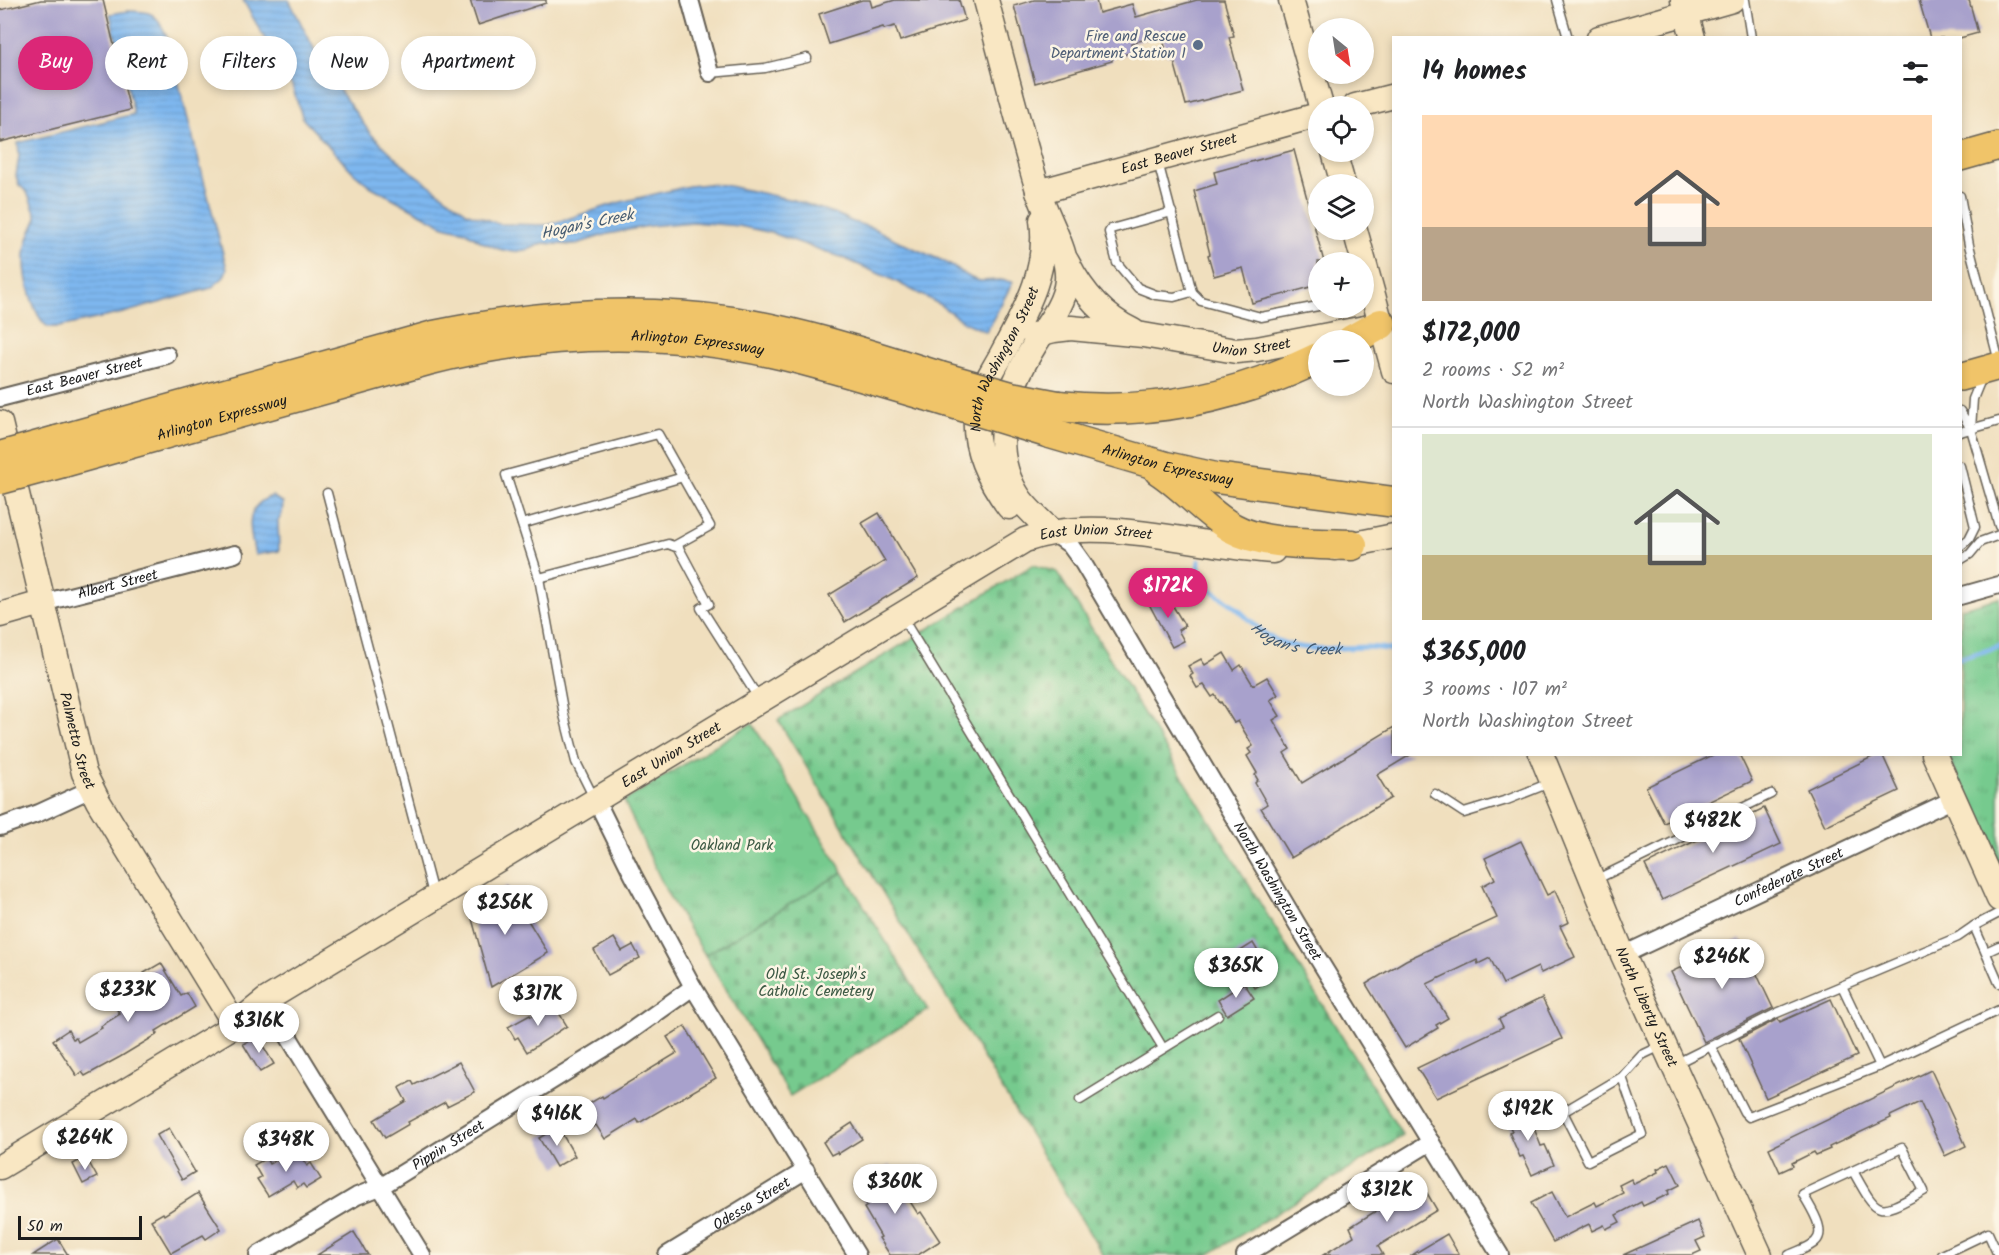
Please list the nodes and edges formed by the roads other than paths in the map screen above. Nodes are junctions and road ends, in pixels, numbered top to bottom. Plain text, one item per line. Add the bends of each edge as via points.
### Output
1 (690, 0) edge
2 (986, 0) edge
3 (1291, 0) edge
4 (1557, 0) edge
5 (1732, 0) edge
6 (1745, 0) edge
7 (1685, 6) edge
8 (1567, 36) edge
9 (1604, 36) edge
10 (1692, 36) edge
11 (1751, 36) edge
12 (807, 58) dead end
13 (710, 73) joint
14 (1319, 96) edge
15 (1392, 97) edge
16 (1374, 101) edge
17 (1308, 118) edge
18 (1999, 146) edge
19 (1962, 156) edge
20 (1157, 159) junction
21 (1038, 192) junction
22 (1962, 209) edge
23 (1172, 212) junction
24 (1358, 240) edge
25 (1063, 255) junction
26 (1192, 292) junction
27 (1308, 308) edge
28 (1387, 322) edge
29 (1371, 330) edge
30 (1044, 332) junction
31 (1143, 335) junction
32 (1002, 353) junction
33 (167, 355) dead end
34 (1392, 356) edge
35 (1308, 362) edge
36 (1986, 369) edge
37 (0, 398) edge
38 (1962, 414) edge
39 (1054, 419) junction
40 (1999, 421) edge
41 (0, 423) edge
42 (1971, 429) junction
43 (1962, 431) edge
44 (60, 451) junction
45 (0, 457) edge
46 (1141, 460) junction
47 (1962, 474) edge
48 (683, 477) junction
49 (0, 479) edge
50 (327, 493) dead end
51 (1392, 502) edge
52 (522, 524) junction
53 (1999, 526) edge
54 (1052, 532) junction
55 (1999, 535) edge
56 (1392, 536) edge
57 (1352, 545) junction
58 (1962, 545) edge
59 (674, 546) junction
60 (236, 554) dead end
61 (1962, 559) edge
62 (539, 578) junction
63 (1999, 585) edge
64 (1962, 595) edge
65 (42, 603) junction
66 (901, 614) junction
67 (0, 615) edge
68 (760, 700) junction
69 (1542, 756) edge
70 (1935, 756) edge
71 (1552, 782) junction
72 (91, 789) junction
73 (1435, 794) dead end
74 (1770, 794) dead end
75 (1954, 799) junction
76 (596, 800) junction
77 (0, 827) edge
78 (1592, 881) junction
79 (434, 898) junction
80 (1999, 899) edge
81 (1999, 913) edge
82 (1974, 926) junction
83 (1999, 946) edge
84 (1986, 952) junction
85 (1623, 955) junction
86 (1999, 983) edge
87 (1842, 986) junction
88 (693, 987) junction
89 (266, 999) junction
90 (1999, 1010) edge
91 (1218, 1015) dead end
92 (235, 1025) junction
93 (1711, 1047) junction
94 (1163, 1048) junction
95 (1667, 1055) junction
96 (1880, 1066) junction
97 (1622, 1077) junction
98 (1080, 1100) dead end
99 (1431, 1142) junction
100 (0, 1167) edge
101 (806, 1170) junction
102 (1853, 1171) junction
103 (380, 1186) junction
104 (258, 1255) edge
105 (422, 1255) edge
106 (667, 1255) edge
107 (857, 1255) edge
108 (1245, 1255) edge
109 (1500, 1255) edge
110 (1760, 1255) edge
111 (1789, 1255) edge
112 (1942, 1255) edge
113 (1998, 1255) edge

1 - 13 street
2 - 21 street, North Washington Street
3 - 14 street
4 - 8 lane
5 - 7 street
6 - 11 lane
7 - 9 street
7 - 10 street
12 - 13 lane via 765,68
15 - 16 street
17 - 20 street, East Beaver Street
18 - 19 main road
20 - 21 street, East Beaver Street
20 - 23 lane
21 - 25 street, North Washington Street
21 - 32 street, North Washington Street via 1044,238 1040,272 1032,297
22 - 36 lane
23 - 26 lane
23 - 26 lane via 1108,232 1117,263 1138,288 1174,297
24 - 28 street
25 - 30 street, North Washington Street via 1067,284
25 - 31 street, Union Street via 1095,305
26 - 27 lane via 1201,301 1261,317
28 - 29 highway
28 - 31 street, Union Street via 1243,351
28 - 34 street
30 - 31 street, Union Street via 1071,328
30 - 32 street, Union Street
30 - 54 street, North Washington Street via 1011,394 1001,442 1013,487
32 - 54 street, North Washington Street via 979,400 976,433 981,457 1013,512 1030,525
33 - 37 street, East Beaver Street
35 - 39 highway, Arlington Expressway via 1260,383 1202,400
36 - 42 lane via 1973,397
38 - 42 lane
39 - 44 highway, Arlington Expressway, bridge via 937,387 695,340 634,324 555,316 474,327 404,344 223,406
39 - 46 highway, Arlington Expressway
40 - 42 lane
41 - 65 street, Palmetto Street
42 - 43 lane
42 - 53 lane
44 - 45 highway, Arlington Expressway, bridge
44 - 49 highway, Arlington Expressway, bridge
46 - 51 highway, Arlington Expressway via 1245,484
46 - 57 highway via 1240,531 1278,540
47 - 58 lane via 1975,527 1970,539
48 - 52 lane
48 - 52 lane via 658,434 506,476
48 - 59 lane via 710,526
50 - 79 lane
52 - 62 lane
54 - 57 street, East Union Street via 1112,531 1281,552
54 - 66 street, East Union Street via 1025,540
54 - 99 street, North Washington Street via 1079,556
55 - 61 lane via 1980,542
56 - 57 street, East Union Street
59 - 62 lane via 668,544
59 - 68 lane via 679,548 709,604 701,608
60 - 65 street, Albert Street
62 - 76 lane via 566,725 576,762
63 - 64 street
65 - 67 street, Albert Street
65 - 72 street, Palmetto Street
66 - 68 street, East Union Street
66 - 94 lane
68 - 76 street, East Union Street
69 - 71 street, North Liberty Street
70 - 75 street
71 - 73 lane via 1464,813
71 - 78 street, North Liberty Street
72 - 77 street
72 - 92 street, Palmetto Street
74 - 78 lane
75 - 80 street
75 - 85 street, Confederate Street
76 - 79 street, East Union Street
76 - 88 street
78 - 85 street, North Liberty Street
79 - 89 street, East Union Street
81 - 82 lane
82 - 84 lane
82 - 87 lane via 1958,937
83 - 84 lane
84 - 86 lane
85 - 95 street, North Liberty Street
87 - 93 lane
87 - 96 lane
88 - 101 street
88 - 103 street, Pippin Street via 621,1038
89 - 92 street, East Union Street
89 - 103 street
90 - 96 lane
91 - 94 lane
92 - 100 street, East Union Street
93 - 95 lane
93 - 96 lane via 1749,1117
94 - 98 lane
95 - 97 lane via 1642,1055
95 - 110 street, North Liberty Street
97 - 97 lane via 1563,1112 1588,1161 1642,1134
99 - 108 street
99 - 109 street, North Washington Street
101 - 106 street, Odessa Street
101 - 107 street
102 - 102 lane via 1902,1148 1924,1191 1889,1209 1881,1209 1868,1198
102 - 111 lane via 1803,1194 1820,1231 1814,1243
103 - 104 street, Pippin Street
103 - 105 street
112 - 113 lane via 1988,1233

